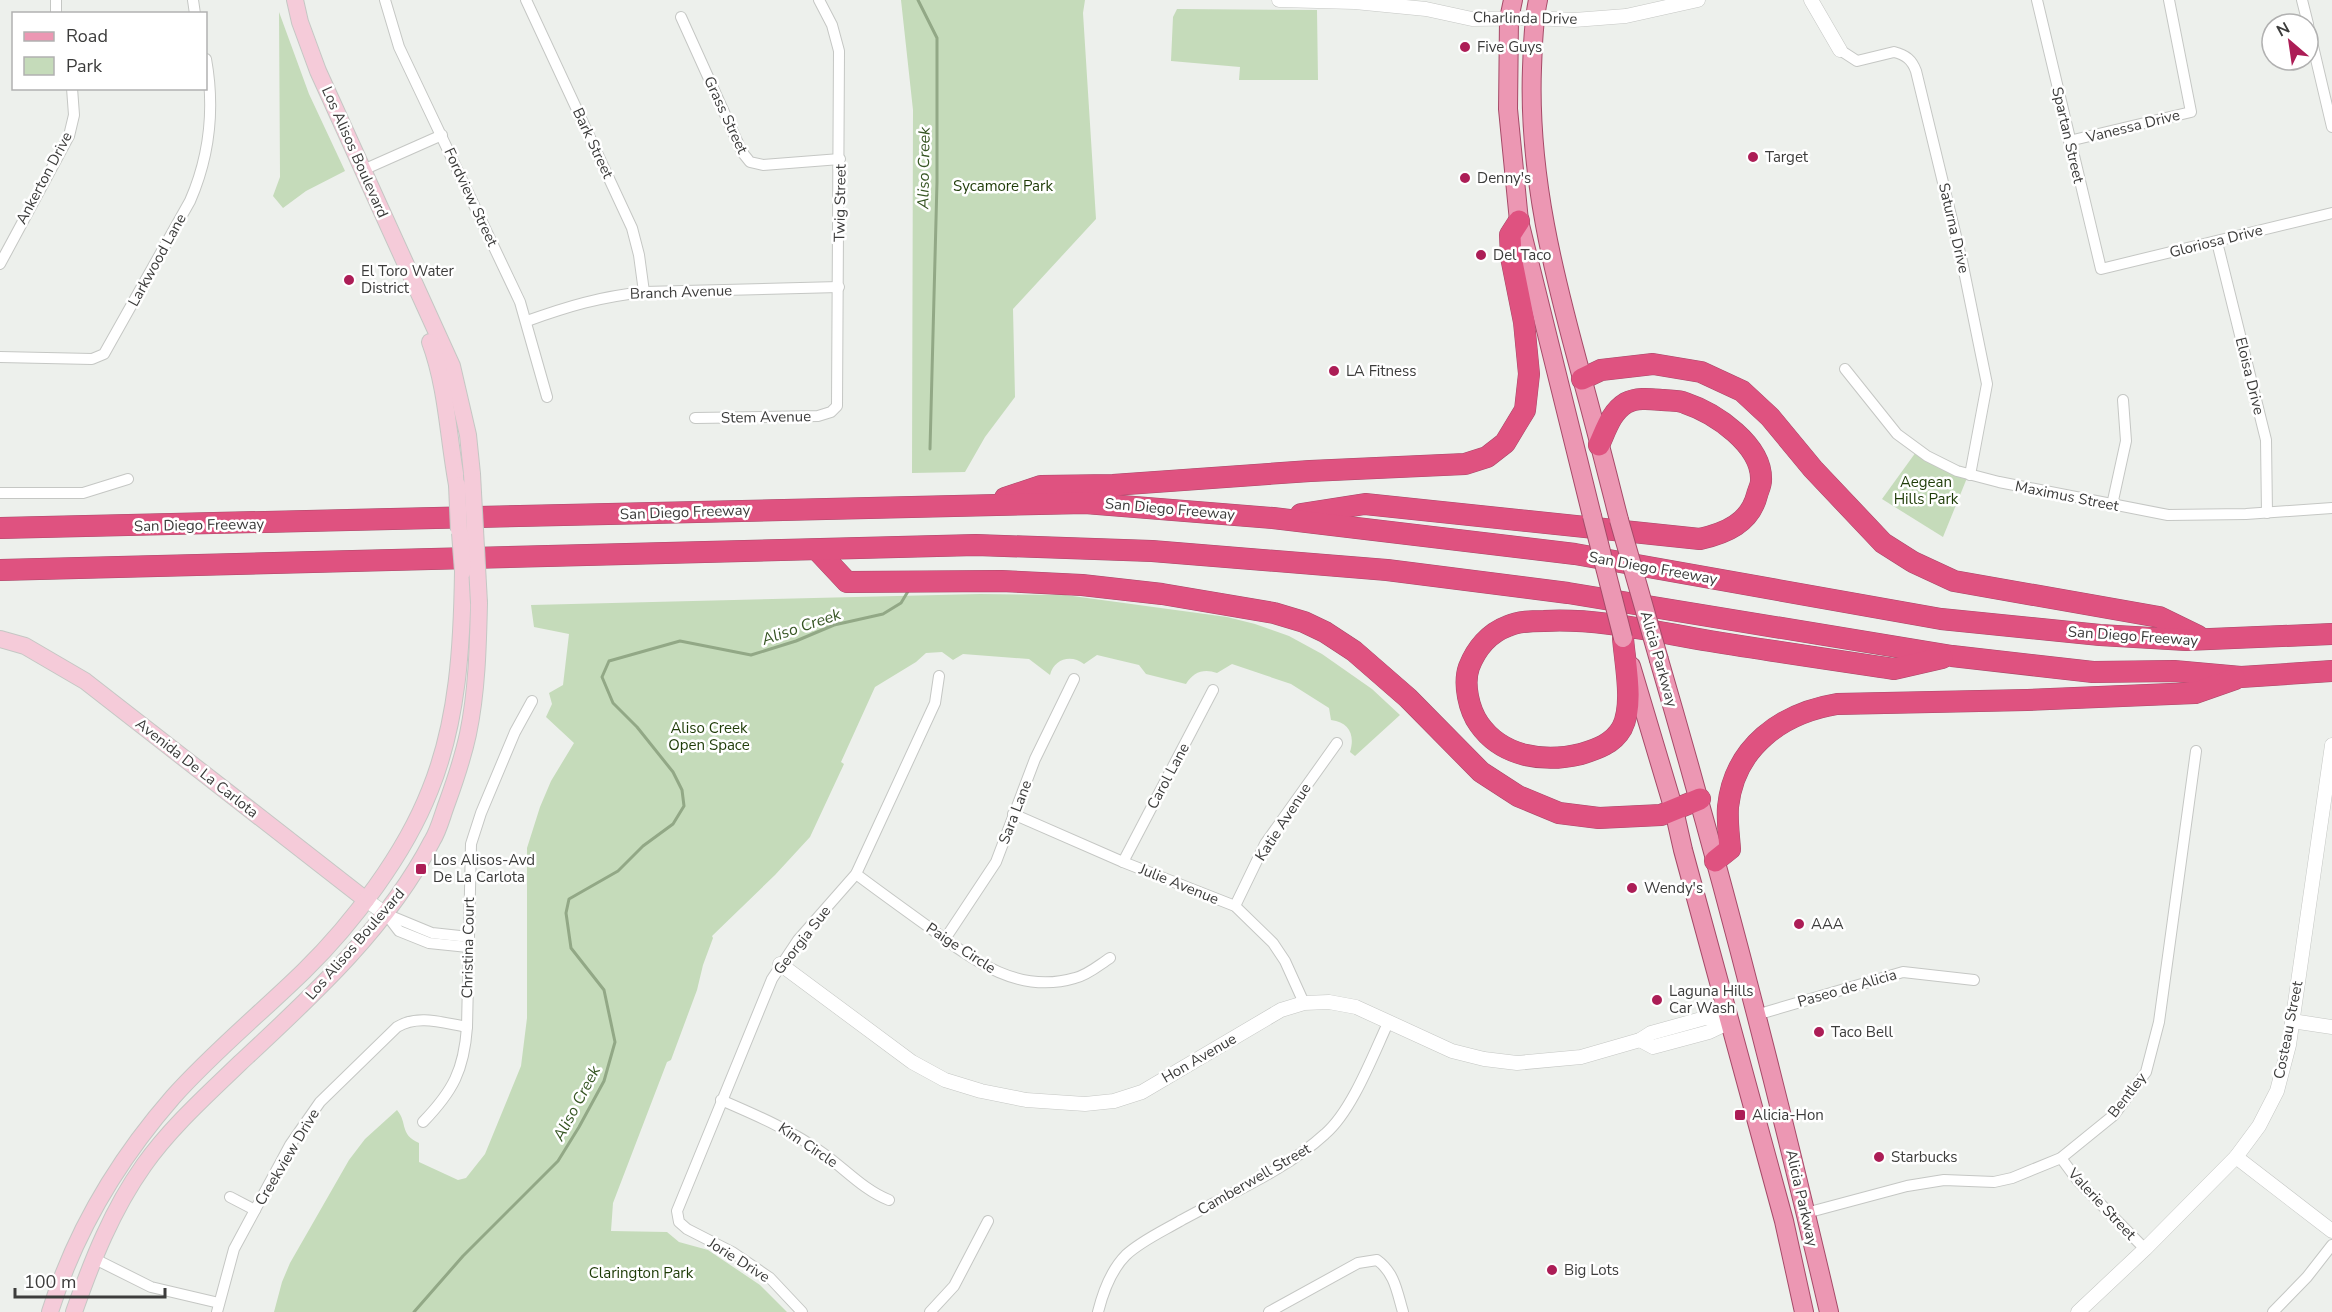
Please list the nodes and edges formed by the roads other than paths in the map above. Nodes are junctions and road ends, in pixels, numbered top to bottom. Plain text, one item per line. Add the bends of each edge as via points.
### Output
1 (295, 0) edge
2 (384, 0) edge
3 (526, 0) edge
4 (819, 0) edge
5 (1279, 0) edge
6 (1513, 0) edge
7 (1698, 0) edge
8 (1811, 0) edge
9 (2037, 0) edge
10 (2169, 0) edge
11 (1356, 1) edge
12 (1374, 2) edge
13 (1536, 9) edge
14 (681, 17) dead end
15 (1509, 19) junction
16 (1840, 50) joint
17 (207, 67) edge
18 (2319, 72) edge
19 (72, 90) edge
20 (2332, 127) edge
21 (442, 135) junction
22 (2069, 141) junction
23 (840, 159) junction
24 (363, 170) junction
25 (1542, 208) junction
26 (2332, 213) edge
27 (1519, 216) junction
28 (2217, 242) junction
29 (1, 259) edge
30 (2101, 269) joint
31 (839, 288) junction
32 (644, 292) junction
33 (423, 300) junction
34 (527, 321) junction
35 (0, 357) edge
36 (1845, 369) dead end
37 (1587, 376) junction
38 (1560, 389) junction
39 (548, 397) dead end
40 (2122, 400) dead end
41 (835, 409) joint
42 (696, 418) dead end
43 (1599, 445) junction
44 (1970, 475) junction
45 (128, 479) dead end
46 (0, 493) edge
47 (989, 504) junction
48 (2112, 505) junction
49 (2332, 508) edge
50 (2267, 513) junction
51 (1274, 518) junction
52 (0, 528) edge
53 (817, 550) junction
54 (0, 570) edge
55 (2332, 634) edge
56 (1623, 638) junction
57 (0, 639) edge
58 (2206, 640) junction
59 (1952, 656) junction
60 (2332, 671) edge
61 (939, 676) dead end
62 (2241, 677) junction
63 (1074, 679) dead end
64 (1213, 690) dead end
65 (532, 701) dead end
66 (1337, 743) dead end
67 (2332, 745) edge
68 (2196, 751) dead end
69 (1700, 799) junction
70 (1674, 810) junction
71 (1013, 814) junction
72 (1715, 861) junction
73 (1123, 862) junction
74 (856, 874) junction
75 (366, 900) junction
76 (1235, 906) junction
77 (386, 914) junction
78 (945, 939) junction
79 (468, 942) junction
80 (1110, 958) dead end
81 (780, 964) junction
82 (1974, 980) dead end
83 (1304, 1003) junction
84 (1756, 1015) junction
85 (1730, 1022) junction
86 (2292, 1022) junction
87 (1388, 1023) junction
88 (466, 1027) junction
89 (2332, 1027) edge
90 (721, 1100) junction
91 (1751, 1103) junction
92 (423, 1122) dead end
93 (2236, 1157) junction
94 (2061, 1158) junction
95 (230, 1197) dead end
96 (889, 1200) dead end
97 (255, 1210) junction
98 (677, 1211) joint
99 (1806, 1213) junction
100 (988, 1221) dead end
101 (2332, 1231) edge
102 (1788, 1237) junction
103 (2332, 1245) edge
104 (2145, 1249) junction
105 (93, 1258) junction
106 (218, 1307) edge
107 (50, 1312) edge
108 (74, 1312) edge
109 (802, 1312) edge
110 (930, 1312) edge
111 (1098, 1312) edge
112 (1269, 1312) edge
113 (1403, 1312) edge
114 (1804, 1312) edge
115 (1823, 1312) edge
116 (1829, 1312) edge
117 (2078, 1312) edge
118 (2273, 1312) edge

1 - 24 main road, Los Alisos Boulevard via 318,71
2 - 21 street, Fordview Street via 399,47
3 - 32 street, Bark Street via 632,228
4 - 23 street, Twig Street via 839,51
5 - 11 street, Charlinda Drive
6 - 15 main road, Alicia Parkway
7 - 13 street, Charlinda Drive via 1626,16 1574,20
8 - 16 street
9 - 22 street, Spartan Street
10 - 22 street, Vanessa Drive via 2191,112
11 - 12 street, Charlinda Drive
12 - 15 street, Charlinda Drive via 1472,19
13 - 15 street, Charlinda Drive
13 - 25 main road, Alicia Parkway via 1531,98
14 - 23 street, Grass Street via 750,162 763,165
15 - 27 main road, Alicia Parkway via 1508,109
16 - 44 street, Saturna Drive via 1857,61 1900,54 1911,60 1917,71 1987,384
17 - 35 street, Larkwood Lane via 210,123 200,177 104,354 92,359
18 - 20 street
19 - 29 street, Ankerton Drive via 74,116 69,136
21 - 24 street
21 - 34 street, Fordview Street
22 - 30 street, Spartan Street
23 - 31 street, Twig Street
24 - 33 main road, Los Alisos Boulevard
25 - 27 main road
25 - 37 main road, Alicia Parkway via 1551,258
26 - 28 street, Gloriosa Drive
27 - 38 main road, Alicia Parkway
27 - 47 highway via 1510,235 1524,322 1528,392 1525,410 1505,443 1487,457 1465,464 1041,486
28 - 30 street, Gloriosa Drive
28 - 50 street, Eloisa Drive via 2266,440
31 - 32 street, Branch Avenue
31 - 41 street, Twig Street
32 - 34 street, Branch Avenue via 592,299
33 - 75 main road, Los Alisos Boulevard, bridge via 423,323 437,362 457,485 462,600 457,682 431,789 417,819
33 - 77 main road, Los Alisos Boulevard, bridge via 452,366 468,435 479,603 478,660 468,733 434,839
34 - 39 street, Fordview Street
36 - 44 street, Maximus Street via 1897,434 1943,465
37 - 38 main road
37 - 43 main road, Alicia Parkway
37 - 58 highway via 1601,370 1653,364 1701,372 1742,392 1770,417 1882,543 1913,562 1954,580 2159,617
38 - 56 main road, Alicia Parkway, bridge
40 - 48 street via 2126,441
41 - 42 street, Stem Avenue via 818,416
43 - 51 highway via 1612,417 1626,403 1646,398 1684,402 1716,417 1741,437 1756,460 1761,481 1754,506 1741,523 1700,539 1365,504
43 - 69 main road, Alicia Parkway, bridge
44 - 48 street, Maximus Street
45 - 46 street via 83,493
47 - 51 highway, San Diego Freeway via 1085,503
47 - 52 highway, San Diego Freeway
48 - 50 street, Maximus Street via 2192,516
49 - 50 street, Maximus Street
51 - 58 highway, San Diego Freeway via 1575,554 1941,619
53 - 54 highway
53 - 59 highway via 963,546 1152,551 1387,570 1568,593
53 - 70 highway via 847,582 1082,585 1162,594 1274,613 1304,622 1354,651 1408,698 1481,772 1518,796 1559,813 1599,818 1661,815
55 - 58 highway, San Diego Freeway
56 - 59 highway via 1626,715 1623,727 1605,746 1564,758 1540,759 1512,751 1478,724 1467,686 1473,657 1491,635 1524,622 1586,621 1894,669
56 - 70 main road, Alicia Parkway
57 - 75 main road, Avenida De La Carlota via 25,646 85,681
59 - 62 highway via 2093,672 2174,671
60 - 62 highway
61 - 74 street, Georgia Sue via 935,703
62 - 72 highway via 2195,693 1816,707 1794,715 1755,745 1738,771 1728,808 1730,849
63 - 71 street, Sara Lane
64 - 73 street, Carol Lane
65 - 79 street, Christina Court via 471,844
66 - 76 street, Katie Avenue via 1265,844
67 - 86 street, Costeau Street
68 - 94 street, Bentley via 2159,1022 2146,1072 2114,1115
69 - 70 highway
69 - 72 main road, Alicia Parkway
70 - 85 main road, Alicia Parkway
71 - 73 street, Julie Avenue
71 - 78 street, Sara Lane via 996,862
72 - 84 main road, Alicia Parkway
73 - 76 street, Julie Avenue
74 - 78 street, Paige Circle
74 - 81 street, Georgia Sue
75 - 77 street, Avenida De La Carlota
75 - 107 main road, Los Alisos Boulevard via 305,970 174,1097 128,1153 86,1222
76 - 83 street, Julie Avenue via 1273,944
77 - 79 street, Avenida De La Carlota via 399,932 429,943
77 - 105 main road, Los Alisos Boulevard via 302,1005 190,1112 144,1164
78 - 80 street, Paige Circle via 989,969 1033,982 1074,979
79 - 88 street, Christina Court
81 - 83 street, Hon Avenue via 912,1062 945,1080 1015,1098 1085,1104 1114,1101 1142,1092 1281,1010
81 - 90 street, Georgia Sue
82 - 84 street, Paseo de Alicia via 1903,972
83 - 87 street, Hon Avenue via 1356,1007
84 - 85 main road
84 - 99 main road, Alicia Parkway
85 - 87 street, Hon Avenue via 1705,1018 1581,1057 1517,1063 1452,1051
85 - 91 main road, Alicia Parkway
86 - 89 street
86 - 93 street, Costeau Street via 2277,1091 2259,1126
87 - 111 street, Camberwell Street via 1349,1103 1328,1132 1302,1154 1126,1255 1103,1293
88 - 92 street, Christina Court via 464,1054 456,1078 443,1101
88 - 97 street, Creekview Drive via 416,1019 397,1027 320,1102 290,1145
90 - 96 street, Kim Circle via 775,1123
90 - 98 street, Georgia Sue
91 - 99 main road via 1773,1140 1795,1211
91 - 102 main road, Alicia Parkway
93 - 101 street
93 - 104 street, Costeau Street
94 - 99 street, Bentley via 1994,1182 1944,1180 1907,1186
94 - 104 street, Valerie Street via 2078,1181
95 - 97 street
97 - 106 street, Creekview Drive via 234,1249
98 - 109 street, Jorie Drive via 687,1229 732,1252 770,1278
99 - 116 main road, Alicia Parkway
100 - 110 street via 954,1286
102 - 114 main road, Alicia Parkway
102 - 115 main road via 1800,1242
103 - 118 street
104 - 117 street, Costeau Street
105 - 106 street via 151,1287
105 - 108 main road, Los Alisos Boulevard
112 - 113 street via 1358,1263 1377,1260 1393,1275

